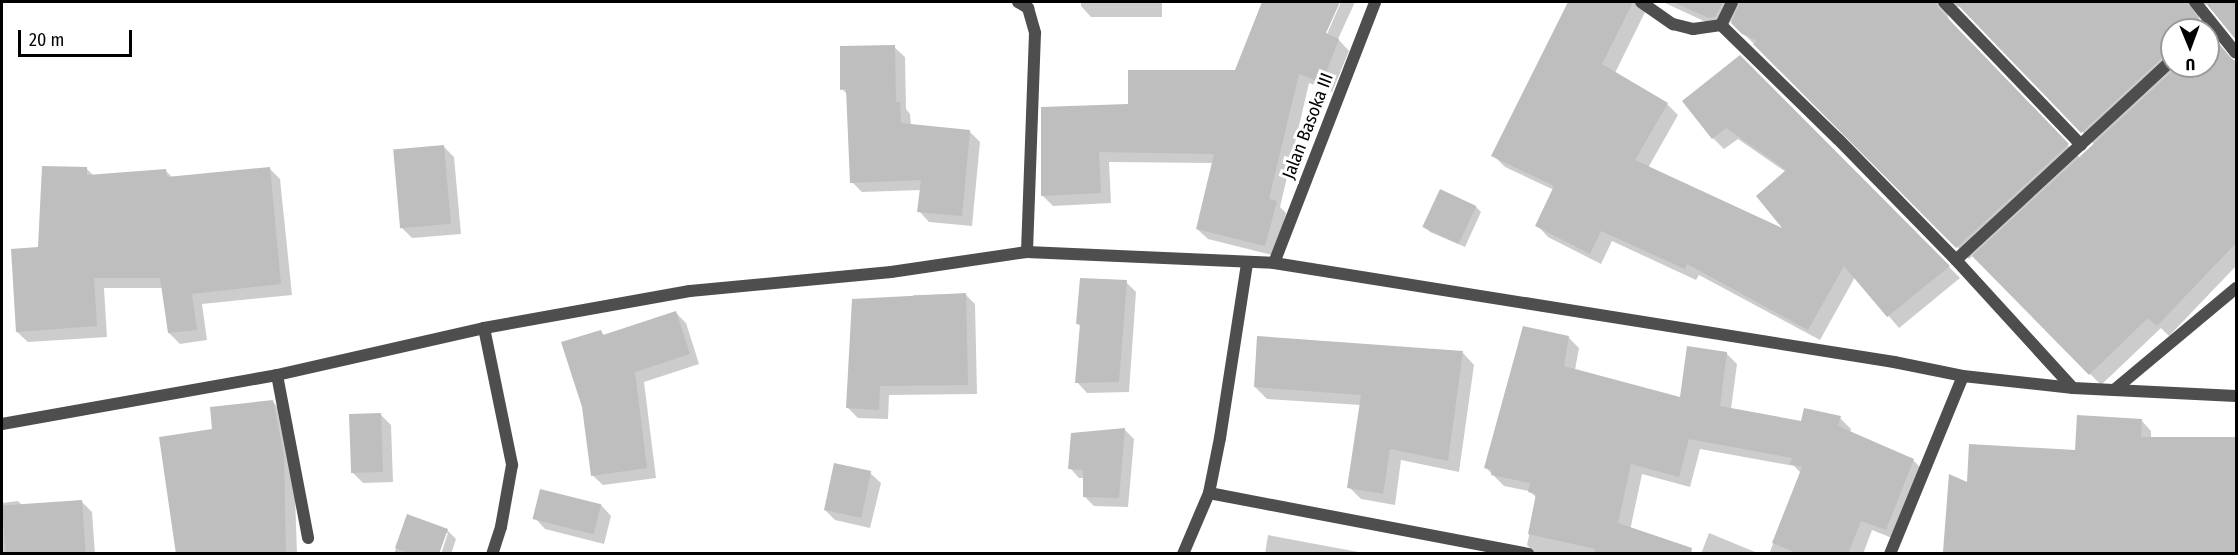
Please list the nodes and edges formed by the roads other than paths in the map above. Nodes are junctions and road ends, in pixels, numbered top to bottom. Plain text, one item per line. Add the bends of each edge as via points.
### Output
1 (1018, 2) edge
2 (1375, 2) edge
3 (1641, 2) edge
4 (1732, 2) edge
5 (1944, 2) edge
6 (2195, 2) edge
7 (2203, 18) edge
8 (1721, 25) junction
9 (2220, 38) edge
10 (2236, 53) edge
11 (2160, 71) edge
12 (2081, 145) junction
13 (1027, 252) junction
14 (1956, 260) junction
15 (1247, 263) junction
16 (1274, 263) junction
17 (2236, 288) edge
18 (484, 328) junction
19 (277, 375) junction
20 (1963, 376) junction
21 (2073, 388) junction
22 (2114, 390) junction
23 (2236, 396) edge
24 (2, 424) edge
25 (1209, 494) junction
26 (308, 538) dead end
27 (492, 554) edge
28 (1183, 554) edge
29 (1528, 554) edge
30 (1890, 554) edge

1 - 13 street via 1028,8 1035,33
2 - 16 street, Jalan Basoka III
3 - 8 street via 1673,24 1693,29
4 - 8 street
5 - 12 street
6 - 7 street
8 - 14 street
9 - 10 street
11 - 12 street
12 - 14 street
13 - 15 street
13 - 18 street via 891,272 690,291
14 - 21 street
15 - 16 street
15 - 25 street
16 - 20 street
17 - 22 street
18 - 19 street
18 - 27 street via 512,465
19 - 24 street
19 - 26 street
20 - 21 street
20 - 30 street
21 - 22 street
22 - 23 street
25 - 28 street
25 - 29 street

